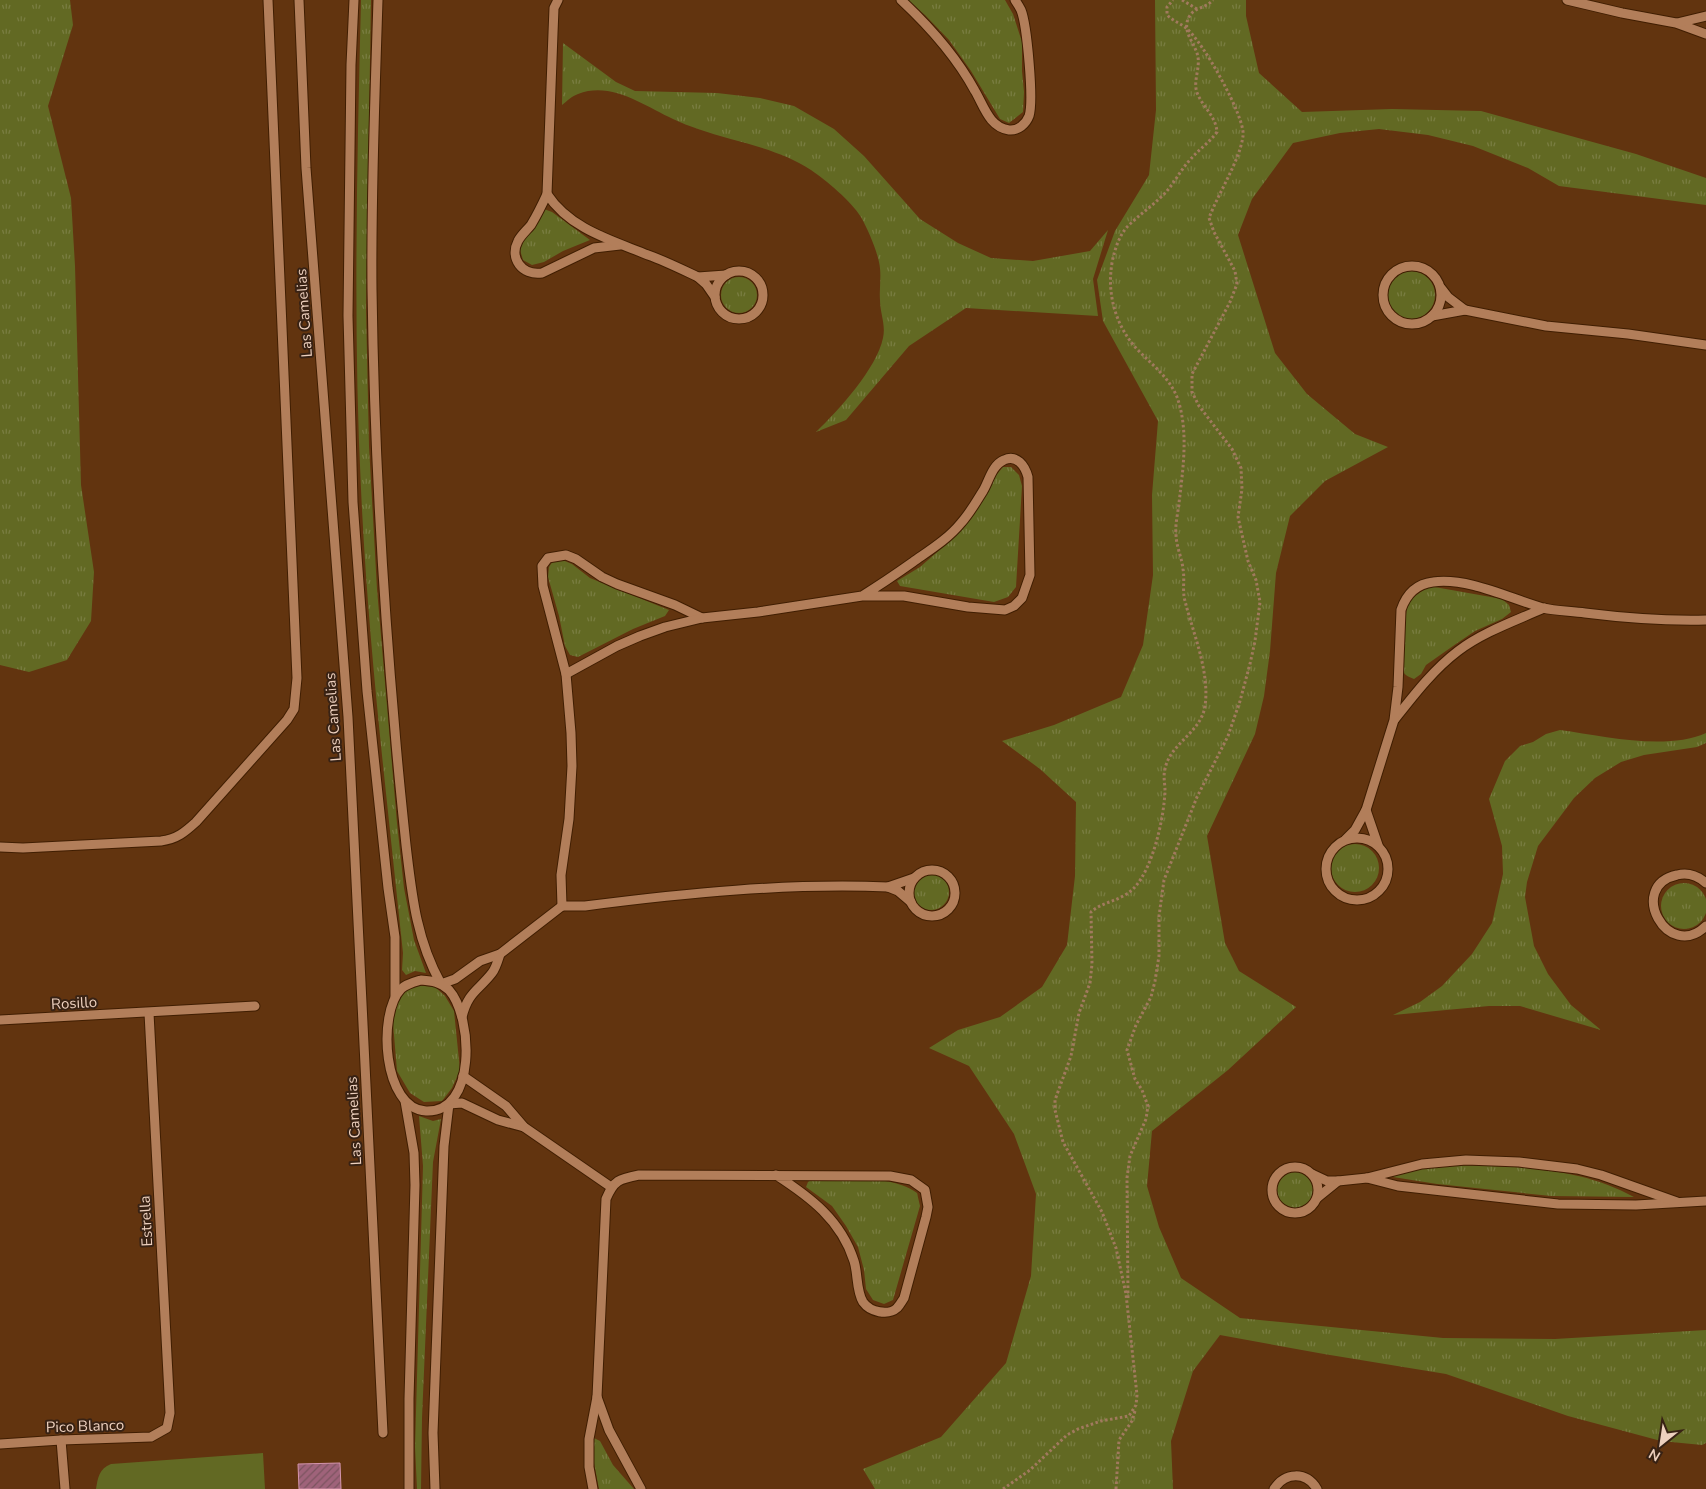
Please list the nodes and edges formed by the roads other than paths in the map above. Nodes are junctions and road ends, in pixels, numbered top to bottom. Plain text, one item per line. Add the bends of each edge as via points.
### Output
1 (268, 0) edge
2 (299, 0) edge
3 (354, 0) edge
4 (378, 0) edge
5 (558, 0) edge
6 (901, 0) edge
7 (1015, 0) edge
8 (1567, 0) edge
9 (1706, 16) edge
10 (1676, 23) junction
11 (1706, 34) edge
12 (547, 194) junction
13 (620, 245) junction
14 (726, 275) junction
15 (698, 277) junction
16 (1440, 286) junction
17 (716, 298) junction
18 (1466, 310) junction
19 (1432, 316) junction
20 (1706, 345) edge
21 (862, 596) junction
22 (1544, 608) junction
23 (702, 618) junction
24 (1706, 620) edge
25 (566, 674) junction
26 (1394, 720) junction
27 (1366, 810) junction
28 (1345, 839) junction
29 (1378, 845) junction
30 (0, 847) edge
31 (914, 878) junction
32 (1705, 881) edge
33 (888, 887) junction
34 (911, 902) junction
35 (562, 906) junction
36 (1706, 926) edge
37 (500, 954) junction
38 (441, 984) junction
39 (395, 997) junction
40 (256, 1006) dead end
41 (149, 1012) junction
42 (462, 1018) junction
43 (0, 1020) edge
44 (463, 1076) junction
45 (405, 1101) junction
46 (449, 1104) junction
47 (524, 1127) junction
48 (1312, 1174) junction
49 (776, 1176) junction
50 (1367, 1178) junction
51 (1338, 1181) junction
52 (611, 1187) junction
53 (1317, 1198) junction
54 (1706, 1201) edge
55 (1677, 1202) junction
56 (597, 1396) junction
57 (168, 1428) joint
58 (383, 1434) dead end
59 (61, 1440) junction
60 (0, 1444) edge
61 (65, 1489) edge
62 (409, 1489) edge
63 (435, 1489) edge
64 (593, 1489) edge
65 (641, 1489) edge
66 (1274, 1489) edge
67 (1317, 1489) edge

1 - 30 street via 297,678 294,709 196,822 171,840
2 - 58 street, Las Camelias via 306,168 348,717
3 - 39 street via 348,297 353,502 367,691 395,937
4 - 38 street via 372,286 384,603 411,890 418,927 430,964
5 - 12 street via 554,8 552,33
6 - 7 street via 942,42 994,124 1009,130 1024,123 1029,116 1031,102 1027,35
8 - 10 street
9 - 10 street
10 - 11 street
12 - 13 street via 569,218
12 - 13 street via 538,214 518,240 517,259 526,272 542,273 594,248
13 - 15 street
14 - 15 street
14 - 17 street via 717,285
14 - 17 street via 741,271 756,278 763,292 760,308 746,318 738,319 730,317 718,306
15 - 17 street
16 - 18 street via 1448,297
16 - 19 street via 1440,303
16 - 19 street via 1429,270 1410,265 1391,273 1384,286 1383,302 1394,318 1414,324
18 - 19 street
18 - 20 street via 1546,326
21 - 21 street via 904,596 992,610 1006,610 1014,606 1022,598 1030,575 1028,477 1025,467 1013,459 1004,460 996,466 972,510 960,524 941,542
21 - 23 street
22 - 24 street via 1640,619
22 - 26 street via 1480,637 1458,651 1415,692
22 - 26 street via 1502,594 1448,582 1420,586 1405,600 1401,610
23 - 25 street via 640,636
23 - 25 street via 602,577 572,557 548,558 542,566 543,586
25 - 35 street via 572,766 561,875
26 - 27 street
27 - 28 street via 1355,830
27 - 29 street
28 - 29 street via 1362,837
28 - 29 street via 1329,853 1326,874 1330,885 1346,898 1368,898 1384,885 1388,864
31 - 33 street
31 - 34 street via 909,890
31 - 34 street via 928,870 943,872 954,884 954,900 945,912 937,916 922,914
32 - 36 street via 1693,875 1672,876 1657,890 1654,911 1665,929 1674,934 1695,934
33 - 34 street
33 - 35 street via 728,890
35 - 37 street
37 - 38 street via 480,961 455,979
37 - 42 street via 493,972 466,1002
38 - 39 street via 421,980 410,983
38 - 42 street via 454,997
39 - 45 street via 387,1034 388,1056 392,1075
40 - 41 street, Rosillo
41 - 43 street, Rosillo
41 - 57 street, Estrella via 170,1413
42 - 44 street via 466,1054
44 - 46 street via 456,1097
44 - 47 street via 506,1106
45 - 46 street via 425,1111
45 - 62 street via 414,1153 415,1185
46 - 47 street via 462,1103 498,1120
46 - 63 street via 444,1146 433,1433
47 - 52 street
48 - 51 street
48 - 53 street via 1318,1186
48 - 53 street via 1298,1167 1282,1170 1273,1183 1273,1198 1277,1205 1291,1213 1306,1210
49 - 49 street via 815,1203 839,1228 854,1261 863,1302 881,1312 890,1312 898,1307 904,1298 926,1217 925,1190 911,1180 890,1176
49 - 52 street via 639,1175 622,1179
50 - 51 street
50 - 55 street via 1398,1186 1558,1204
50 - 55 street via 1422,1164 1466,1160 1519,1162 1601,1175
51 - 53 street
52 - 56 street via 606,1199
54 - 55 street
56 - 64 street via 589,1439
56 - 65 street via 609,1430
57 - 59 street, Pico Blanco via 151,1438
59 - 60 street, Pico Blanco
59 - 61 street
66 - 67 street via 1285,1478 1300,1475 1308,1478

